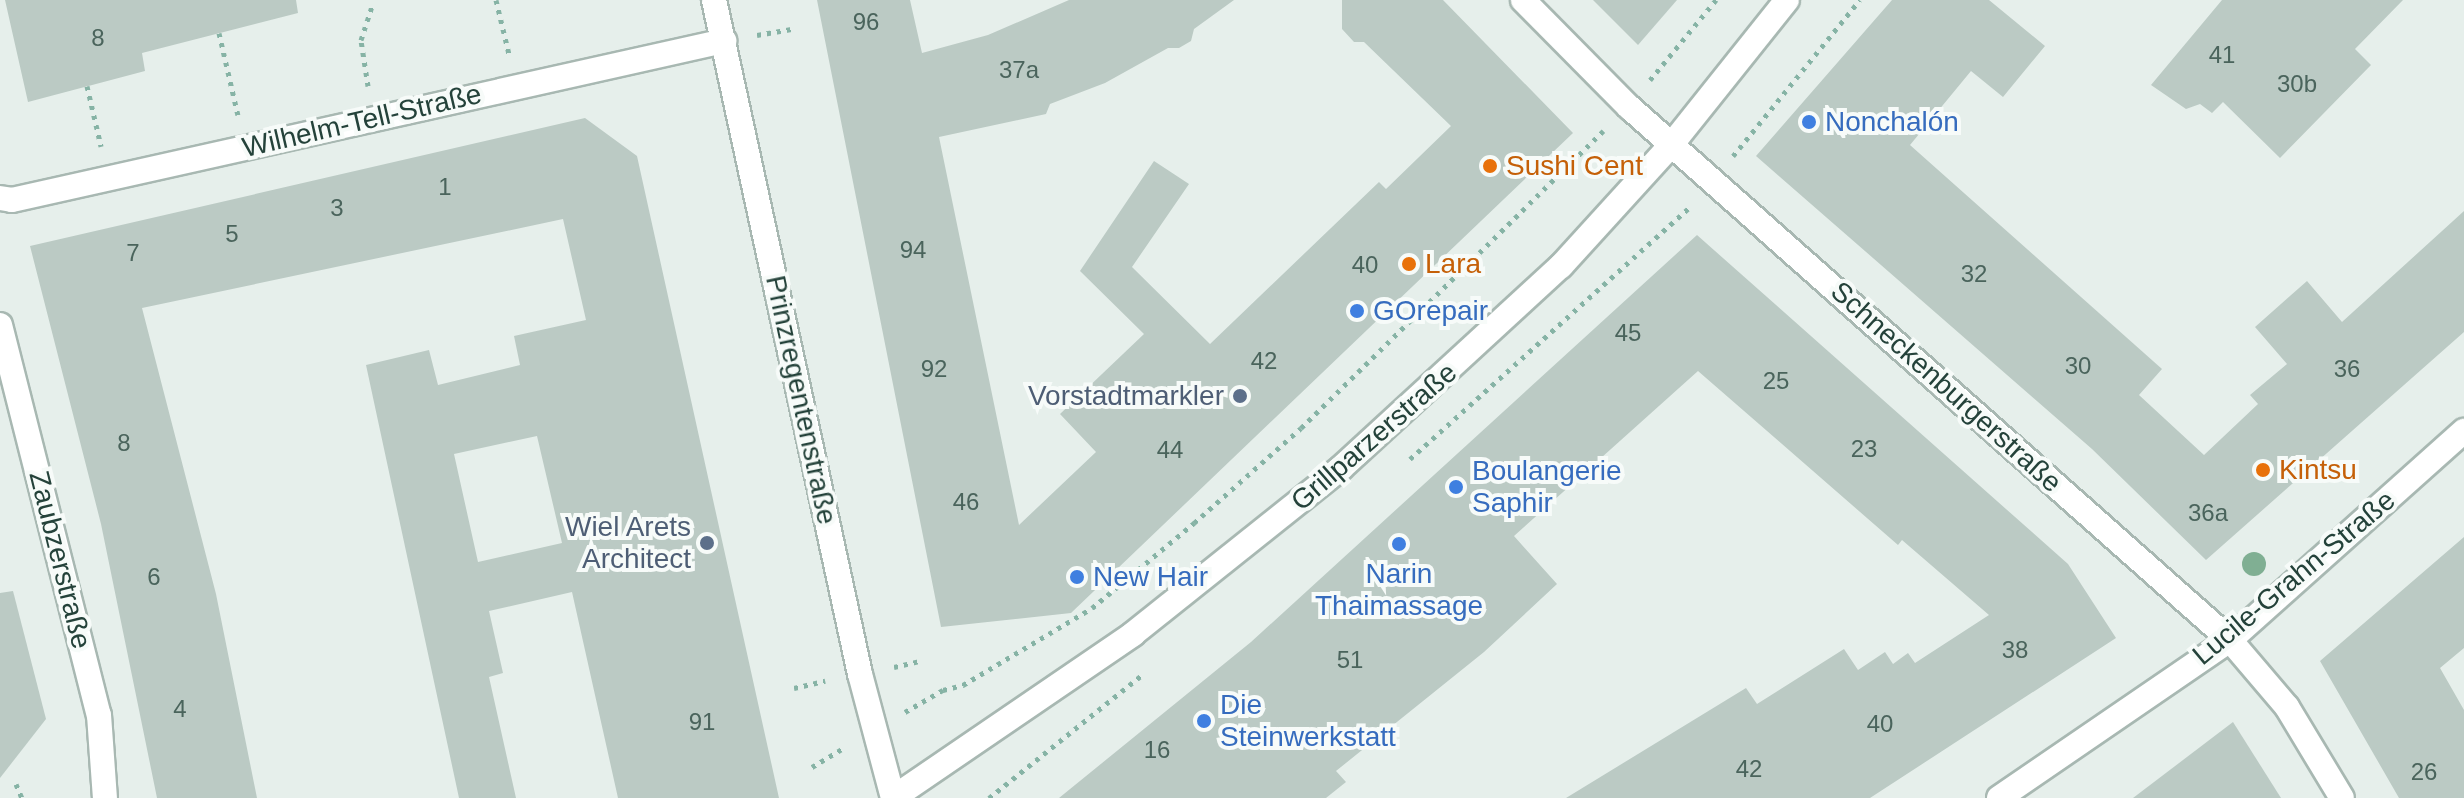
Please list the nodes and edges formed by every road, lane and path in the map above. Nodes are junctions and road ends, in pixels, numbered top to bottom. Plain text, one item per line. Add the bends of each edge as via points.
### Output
1 (496, 0) edge
2 (714, 0) edge
3 (1523, 0) edge
4 (1716, 0) edge
5 (1787, 0) edge
6 (372, 6) dead end
7 (219, 33) dead end
8 (724, 41) junction
9 (87, 86) dead end
10 (517, 86) junction
11 (1629, 107) junction
12 (376, 118) junction
13 (1672, 144) junction
14 (246, 148) junction
15 (108, 178) junction
16 (0, 198) edge
17 (0, 325) edge
18 (2464, 431) edge
19 (2230, 640) junction
20 (943, 690) dead end
21 (16, 784) dead end
22 (22, 798) edge
23 (105, 798) edge
24 (893, 798) edge
25 (1999, 798) edge
26 (2342, 798) edge

1 - 10 path
2 - 8 street, Prinzregentenstraße
3 - 11 street, Schneckenburgerstraße
4 - 11 path
5 - 13 street, Grillparzerstraße
6 - 12 path via 361,40
7 - 14 path
8 - 10 street, Wilhelm-Tell-Straße
8 - 24 street, Prinzregentenstraße via 860,674
9 - 15 path
10 - 12 street, Wilhelm-Tell-Straße
11 - 13 street, Schneckenburgerstraße
11 - 20 path via 1301,428 1194,523 1092,608 963,685
12 - 14 street, Wilhelm-Tell-Straße
13 - 19 street, Schneckenburgerstraße
13 - 24 street, Grillparzerstraße via 1561,266 1341,468 1100,658
14 - 15 street, Wilhelm-Tell-Straße
15 - 16 street, Wilhelm-Tell-Straße
17 - 23 street, Zaubzerstraße via 99,715
18 - 19 street, Lucile-Grahn-Straße
19 - 25 street, Lucile-Grahn-Straße
19 - 26 street, Schneckenburgerstraße via 2287,707
21 - 22 path

